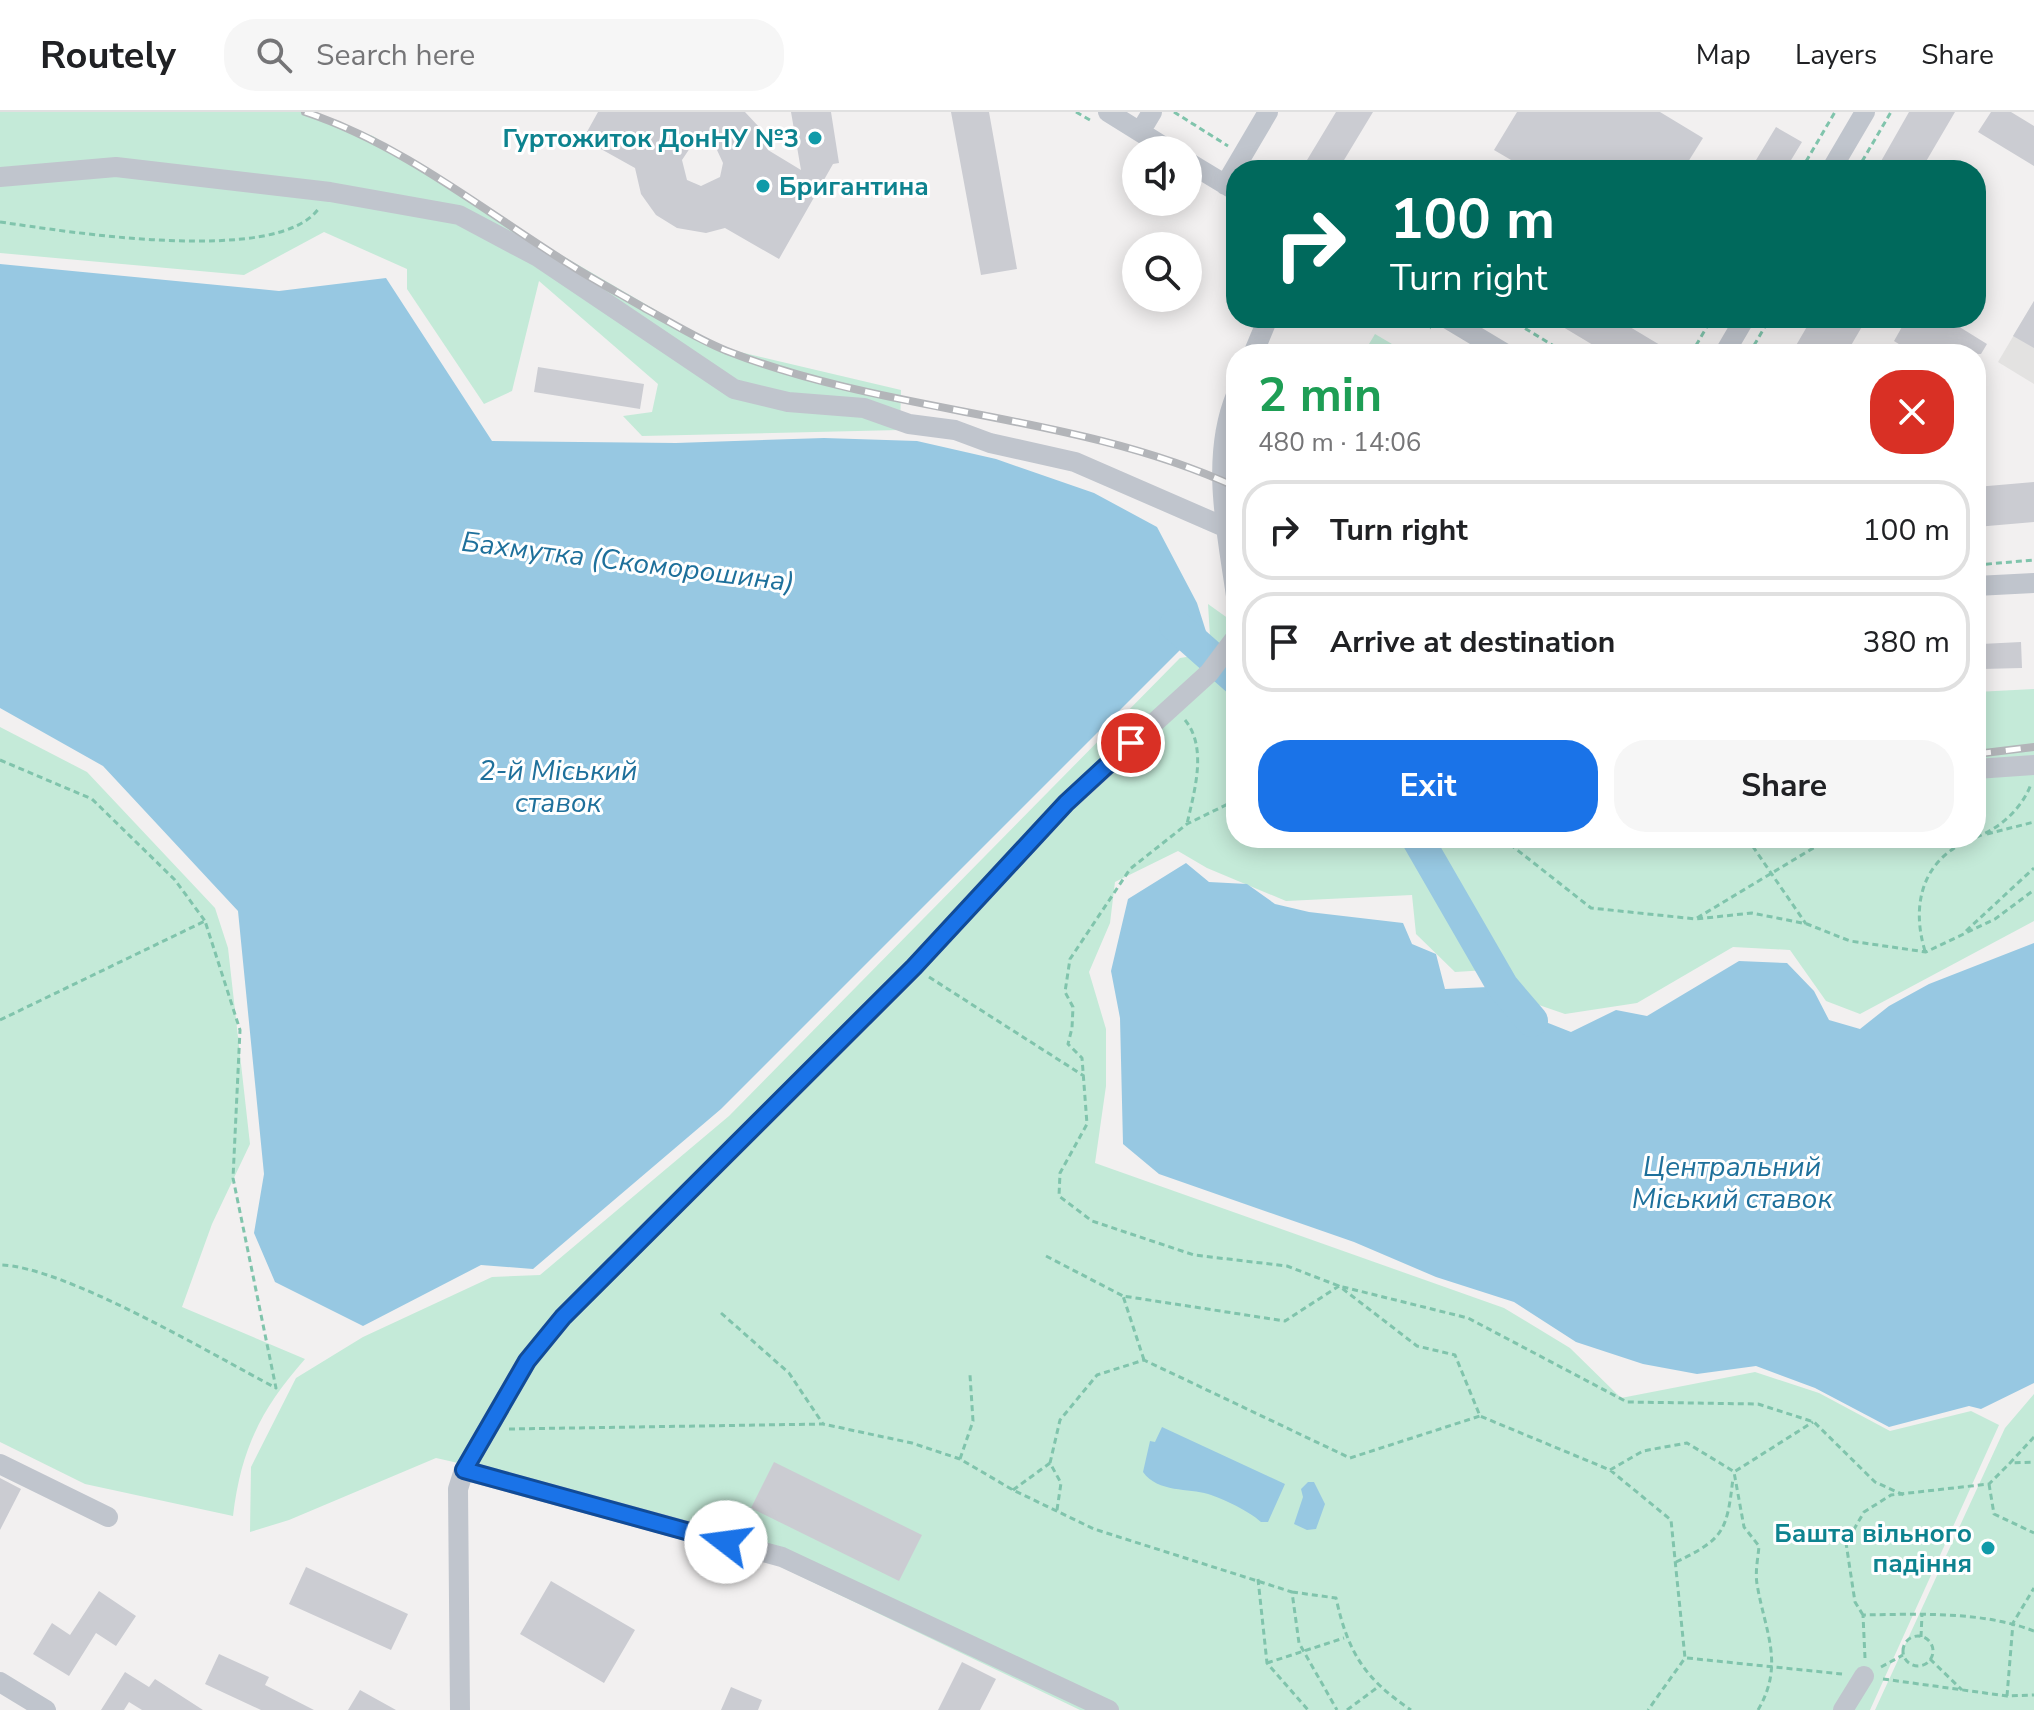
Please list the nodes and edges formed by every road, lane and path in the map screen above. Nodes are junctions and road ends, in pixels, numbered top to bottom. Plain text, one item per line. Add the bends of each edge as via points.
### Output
1 (1108, 112) edge
2 (1152, 112) edge
3 (1174, 112) edge
4 (1268, 112) edge
5 (1835, 112) edge
6 (1865, 112) edge
7 (1891, 112) edge
8 (1140, 132) junction
9 (1146, 136) edge
10 (1242, 154) junction
11 (1240, 160) edge
12 (1251, 160) edge
13 (1807, 160) edge
14 (1837, 160) edge
15 (1863, 160) edge
16 (1202, 171) edge
17 (0, 177) edge
18 (1226, 186) edge
19 (330, 192) junction
20 (0, 222) edge
21 (1463, 328) edge
22 (1524, 328) edge
23 (1489, 344) edge
24 (1551, 344) edge
25 (1226, 430) edge
26 (1226, 463) edge
27 (1226, 527) edge
28 (2034, 560) edge
29 (1986, 564) edge
30 (2034, 583) edge
31 (1986, 585) edge
32 (1226, 651) edge
33 (1175, 703) junction
34 (0, 760) edge
35 (2034, 765) edge
36 (1986, 768) edge
37 (2034, 776) edge
38 (1226, 805) edge
39 (2034, 822) edge
40 (1187, 824) junction
41 (1986, 833) edge
42 (1986, 834) edge
43 (1515, 848) edge
44 (1753, 848) edge
45 (1813, 848) edge
46 (1951, 848) edge
47 (2034, 868) edge
48 (1769, 872) junction
49 (2034, 890) edge
50 (1696, 919) junction
51 (205, 921) junction
52 (1807, 924) junction
53 (1963, 934) junction
54 (1926, 952) junction
55 (914, 967) junction
56 (0, 1020) edge
57 (1084, 1076) junction
58 (1046, 1256) dead end
59 (0, 1265) edge
60 (1339, 1286) junction
61 (1123, 1296) junction
62 (721, 1313) dead end
63 (1144, 1360) junction
64 (970, 1375) dead end
65 (1480, 1416) junction
66 (1814, 1422) junction
67 (823, 1424) junction
68 (487, 1429) junction
69 (2034, 1437) edge
70 (960, 1459) junction
71 (2034, 1462) edge
72 (1050, 1463) junction
73 (2010, 1463) junction
74 (0, 1464) edge
75 (1610, 1470) junction
76 (1734, 1472) junction
77 (461, 1480) junction
78 (1989, 1484) junction
79 (1013, 1490) junction
80 (1906, 1496) junction
81 (1057, 1510) junction
82 (108, 1517) dead end
83 (2034, 1533) edge
84 (1676, 1562) junction
85 (1258, 1579) junction
86 (2034, 1588) edge
87 (1292, 1592) junction
88 (1922, 1614) junction
89 (1863, 1615) junction
90 (2013, 1623) junction
91 (2034, 1631) edge
92 (1345, 1637) junction
93 (1921, 1637) junction
94 (1304, 1651) junction
95 (1903, 1655) junction
96 (1685, 1658) junction
97 (1930, 1659) junction
98 (1267, 1663) junction
99 (1775, 1667) junction
100 (1864, 1676) junction
101 (0, 1682) edge
102 (1378, 1687) junction
103 (1962, 1690) junction
104 (2034, 1695) edge
105 (2007, 1696) junction
106 (46, 1710) edge
107 (460, 1710) edge
108 (1109, 1710) edge
109 (1308, 1710) edge
110 (1337, 1710) edge
111 (1347, 1710) edge
112 (1411, 1710) edge
113 (1648, 1710) edge
114 (1758, 1710) edge
115 (1843, 1710) edge

1 - 8 street
2 - 8 street
3 - 10 path
4 - 10 street
5 - 13 path
6 - 14 street
7 - 15 path
8 - 9 street
10 - 11 street
10 - 12 path
16 - 18 street
17 - 19 street via 116,167
19 - 20 path via 314,216 284,231 232,240 119,238
19 - 27 street via 459,215 538,257 734,389 788,402 864,408 909,424 955,430 1075,462
21 - 23 street
22 - 24 path
25 - 26 street
28 - 29 path
30 - 31 street
32 - 33 street
33 - 40 path via 1197,746
33 - 55 street via 1066,803
34 - 51 path via 92,799 175,880
35 - 36 street
37 - 41 path via 2025,801
38 - 40 path
39 - 42 path
40 - 57 path via 1130,869 1070,959 1065,992 1073,1007 1068,1044 1082,1058
43 - 50 path via 1591,908
44 - 48 path
45 - 48 path
46 - 54 path via 1931,871 1916,908
47 - 53 path
48 - 50 path
48 - 52 path
49 - 53 path via 1995,919
50 - 52 path via 1752,913
51 - 56 path
51 - 59 path via 240,1030 233,1178 276,1388 90,1294 21,1265
52 - 54 path via 1850,941
53 - 54 path
55 - 57 path
55 - 68 street via 563,1317 527,1361
57 - 60 path via 1087,1124 1060,1173 1059,1196 1092,1221 1194,1255 1287,1266
58 - 61 path
60 - 61 path via 1285,1321
60 - 65 path via 1417,1346 1455,1355
60 - 66 path via 1468,1318 1627,1402 1758,1404
61 - 63 path
62 - 67 path via 789,1373
63 - 65 path via 1350,1458
63 - 72 path via 1097,1375 1060,1420
64 - 70 path via 973,1421
65 - 75 path
66 - 76 path
66 - 80 path via 1875,1482
67 - 68 path
67 - 70 path
68 - 77 street
69 - 73 path
70 - 79 path
71 - 73 path
72 - 79 path
72 - 81 path via 1061,1483
73 - 78 path
74 - 82 street
75 - 76 path via 1643,1451 1687,1443
75 - 84 path via 1671,1520
76 - 84 path via 1728,1519 1710,1545
76 - 99 path via 1744,1527 1759,1546 1756,1580
77 - 107 street
77 - 108 street via 782,1557
78 - 80 path
78 - 83 path via 1994,1514
79 - 81 path
80 - 89 path via 1891,1495 1864,1512 1846,1543 1855,1602
81 - 85 path via 1094,1529
84 - 96 path
85 - 87 path
85 - 98 path
86 - 90 path
87 - 92 path via 1336,1598
87 - 94 path via 1292,1613
88 - 89 path
88 - 90 path
88 - 93 path
89 - 100 path
90 - 91 path
90 - 105 path
92 - 94 path
92 - 102 path
93 - 95 path via 1907,1641
93 - 97 path via 1931,1646
94 - 98 path
94 - 110 path
95 - 97 path via 1914,1665
95 - 100 path
96 - 99 path
96 - 113 path
97 - 103 path
98 - 109 path
99 - 100 path
99 - 114 path
100 - 103 path
100 - 115 street
101 - 106 street
102 - 111 path
102 - 112 path
103 - 105 path
104 - 105 path

